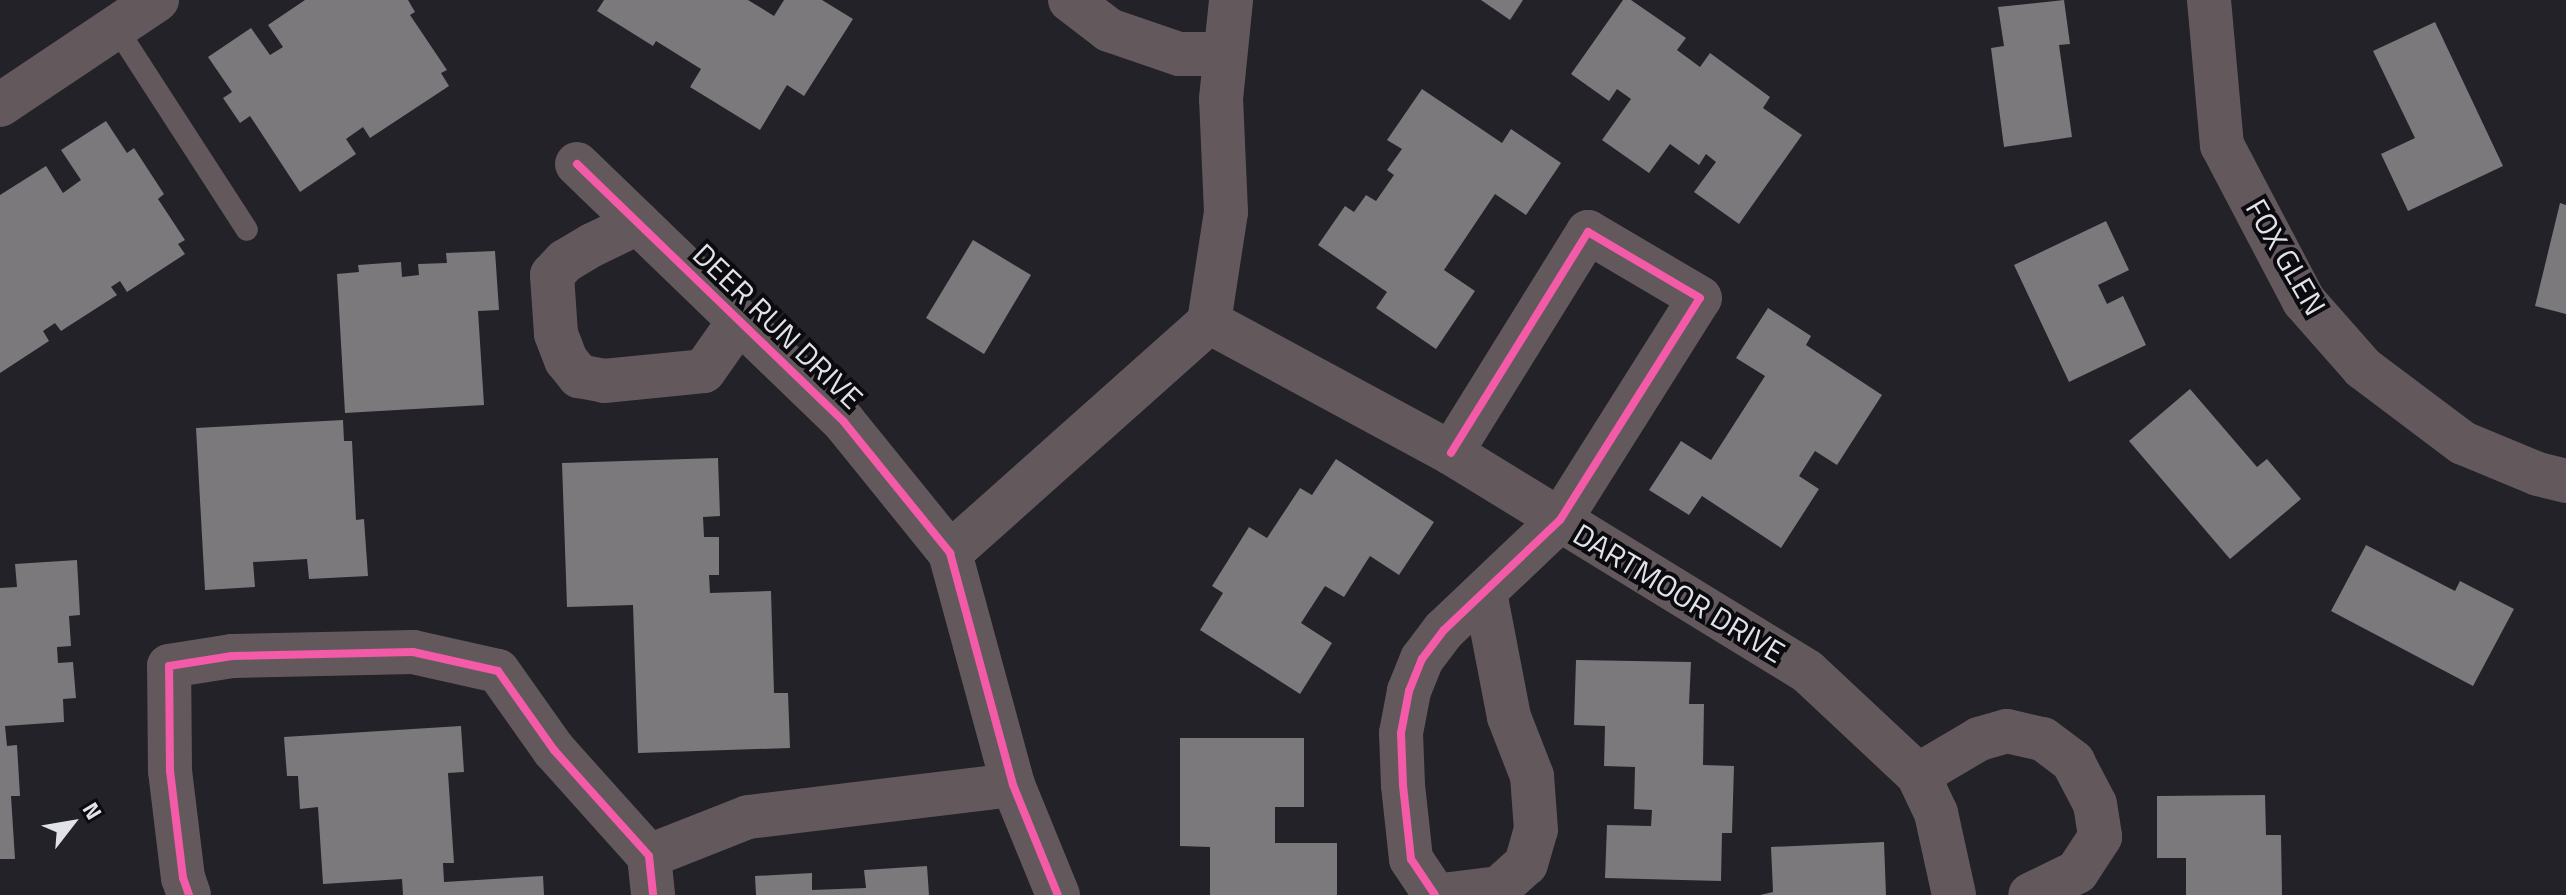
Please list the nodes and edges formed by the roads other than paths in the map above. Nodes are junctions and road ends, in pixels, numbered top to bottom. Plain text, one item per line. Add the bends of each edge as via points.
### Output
1 (157, 0) edge
2 (1070, 0) edge
3 (1231, 0) edge
4 (2209, 0) edge
5 (117, 29) junction
6 (1225, 54) junction
7 (0, 105) edge
8 (577, 164) dead end
9 (638, 223) junction
10 (247, 230) dead end
11 (739, 321) junction
12 (1209, 322) junction
13 (1451, 453) junction
14 (2566, 481) edge
15 (1560, 520) junction
16 (950, 553) junction
17 (1485, 592) junction
18 (1918, 775) junction
19 (1013, 785) junction
20 (651, 875) edge
21 (189, 895) edge
22 (1058, 895) edge
23 (1435, 895) edge
24 (1442, 895) edge
25 (1954, 895) edge
26 (2030, 895) edge

1 - 5 street
2 - 6 street via 1123,35 1179,54
3 - 6 street
4 - 14 street, FOX GLEN via 2222,145 2304,301 2363,368 2463,443
5 - 7 street
5 - 10 lane
6 - 12 street via 1221,99 1226,212
8 - 9 street, DEER RUN DRIVE
9 - 11 street, DEER RUN DRIVE
9 - 11 street via 578,253 552,275 556,334 579,376 604,381 704,371
11 - 16 street, DEER RUN DRIVE via 844,422
12 - 13 street, DARTMOOR DRIVE
12 - 16 street
13 - 15 street, DARTMOOR DRIVE
13 - 15 street via 1588,232 1700,298
15 - 17 street
15 - 18 street, DARTMOOR DRIVE via 1807,671
16 - 19 street, DEER RUN DRIVE
17 - 23 street via 1422,659 1401,733 1411,859
17 - 24 street via 1509,717 1532,776 1536,830 1526,864 1499,888
18 - 25 street, DARTMOOR DRIVE via 1936,813
18 - 26 street via 1979,739 2007,731 2043,739 2073,762 2095,804 2100,837 2077,872
19 - 20 street via 748,817
19 - 22 street, DEER RUN DRIVE
20 - 21 street via 498,671 413,652 232,656 169,666 170,771

